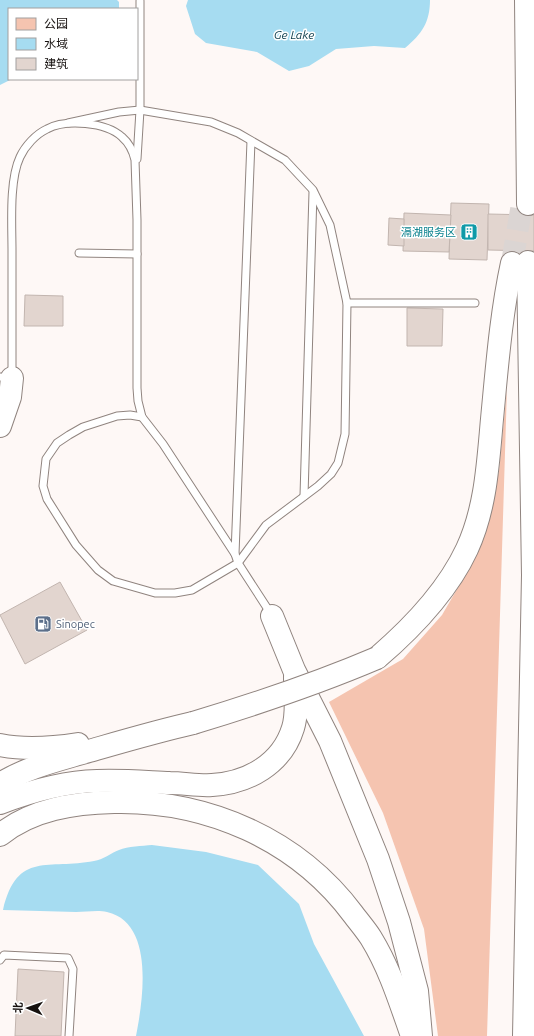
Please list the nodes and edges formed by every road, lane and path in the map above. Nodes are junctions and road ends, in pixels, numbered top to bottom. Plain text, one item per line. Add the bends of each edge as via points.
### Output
1 (526, 0) edge
2 (140, 1) edge
3 (140, 110) junction
4 (68, 123) junction
5 (251, 141) junction
6 (136, 173) junction
7 (313, 190) junction
8 (525, 204) tunnel mouth
9 (79, 253) dead end
10 (137, 254) junction
11 (347, 303) junction
12 (475, 303) dead end
13 (6, 377) edge
14 (142, 417) junction
15 (0, 426) edge
16 (304, 496) junction
17 (235, 554) junction
18 (238, 563) junction
19 (272, 616) joint
20 (294, 670) junction
21 (146, 734) junction
22 (0, 745) edge
23 (0, 784) edge
24 (0, 803) edge
25 (0, 836) edge
26 (0, 960) edge
27 (69, 1036) edge
28 (412, 1036) edge
29 (421, 1036) edge
30 (524, 1036) edge

1 - 8 highway via 528,173
2 - 3 lane
3 - 4 lane
3 - 5 lane via 211,122
3 - 6 lane
4 - 6 lane via 98,126 121,136 132,151
4 - 13 lane via 47,128 34,138 20,157 14,180
5 - 7 lane via 285,160
5 - 17 lane
6 - 10 lane
7 - 11 lane via 330,225
7 - 16 lane
9 - 10 lane
10 - 14 lane via 137,388
11 - 12 lane
11 - 16 lane via 345,434 342,449 331,474
13 - 15 highway via 10,397
14 - 17 lane via 163,444
14 - 18 lane via 117,416 83,427 57,443 46,459 43,486 47,499 76,545 98,570 113,580 155,593 192,590
16 - 18 lane via 266,525
17 - 18 lane
18 - 19 lane
19 - 20 highway
20 - 24 highway via 296,707 293,728 286,747 271,764 255,774 234,782 212,785 97,781 64,785 20,795
20 - 29 highway via 330,741 378,859 399,922 417,991
21 - 22 highway via 32,748
21 - 23 highway via 45,764 13,776
21 - 30 highway, bridge via 265,701 377,658 424,614 467,550 477,523 486,483 494,399 520,262 533,575
25 - 28 highway via 34,815 69,805 136,802 182,808 218,817 262,835 302,860 338,894 371,937 393,979
26 - 27 lane via 4,955 68,958 73,969

